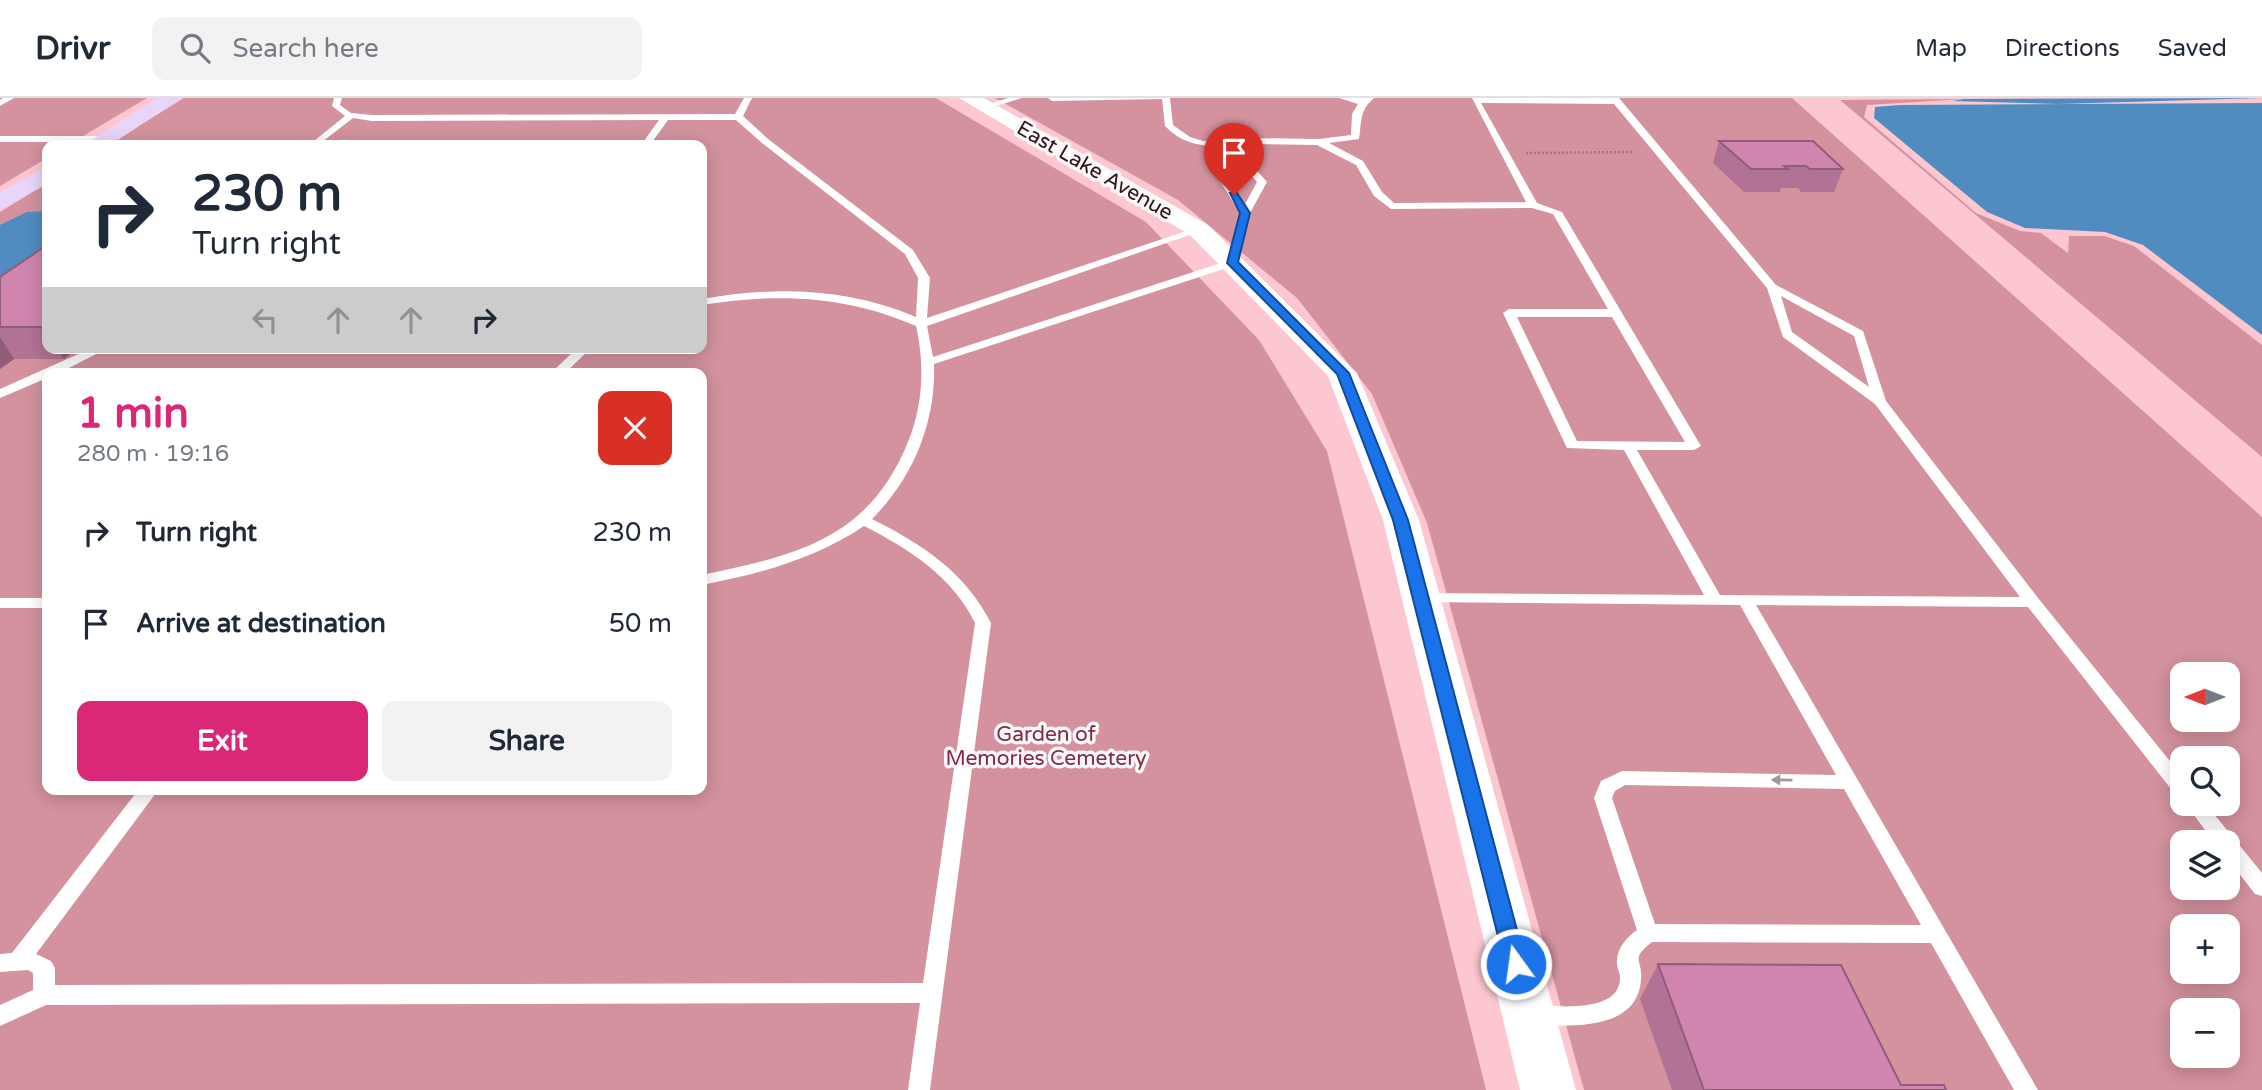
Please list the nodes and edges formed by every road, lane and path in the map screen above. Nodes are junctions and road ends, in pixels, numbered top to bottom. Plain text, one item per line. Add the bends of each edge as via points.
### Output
1 (10, 98) edge
2 (172, 98) edge
3 (338, 98) edge
4 (748, 98) edge
5 (1018, 98) edge
6 (1052, 98) edge
7 (1158, 98) edge
8 (1166, 98) edge
9 (1343, 98) edge
10 (1366, 100) edge
11 (1616, 100) edge
12 (976, 102) edge
13 (0, 103) edge
14 (351, 116) junction
15 (738, 117) junction
16 (665, 118) junction
17 (0, 139) edge
18 (42, 140) edge
19 (103, 140) edge
20 (320, 140) edge
21 (649, 140) edge
22 (1242, 141) junction
23 (1319, 142) junction
24 (1659, 152) junction
25 (1504, 153) junction
26 (1238, 155) junction
27 (42, 177) edge
28 (0, 203) edge
29 (1533, 205) junction
30 (1245, 213) junction
31 (1199, 230) junction
32 (1233, 263) junction
33 (1772, 287) junction
34 (707, 301) edge
35 (1616, 313) junction
36 (921, 324) junction
37 (89, 354) edge
38 (578, 354) edge
39 (929, 362) junction
40 (59, 368) edge
41 (563, 368) edge
42 (42, 376) edge
43 (0, 394) edge
44 (1880, 401) junction
45 (1629, 447) junction
46 (865, 521) junction
47 (707, 579) edge
48 (1421, 598) junction
49 (1714, 600) junction
50 (1745, 600) junction
51 (2032, 602) junction
52 (0, 603) edge
53 (42, 603) edge
54 (2170, 774) edge
55 (1850, 782) junction
56 (145, 795) edge
57 (2204, 816) edge
58 (2216, 830) edge
59 (2240, 860) edge
60 (2262, 888) edge
61 (1648, 933) junction
62 (1937, 934) junction
63 (9, 962) edge
64 (933, 993) junction
65 (44, 995) junction
66 (1529, 1015) junction
67 (0, 1016) edge
68 (919, 1090) edge
69 (1548, 1090) edge
70 (2027, 1090) edge

1 - 13 lane
2 - 19 main road
3 - 14 lane via 336,106
4 - 15 lane
5 - 12 lane
6 - 7 lane
8 - 22 lane via 1169,126 1184,140 1205,145
9 - 10 lane
10 - 23 lane via 1354,121 1356,137
11 - 24 lane
11 - 25 lane via 1475,100
12 - 31 street, East Lake Avenue
14 - 16 lane
14 - 20 lane
15 - 16 lane
15 - 36 lane via 909,252 924,278
16 - 21 lane
17 - 18 lane
22 - 23 lane
22 - 26 lane
23 - 29 lane via 1360,163 1378,194 1391,206
24 - 25 path
24 - 33 lane
25 - 29 lane
26 - 30 lane via 1223,178
26 - 30 lane via 1262,182
27 - 28 main road
29 - 35 lane via 1557,212
30 - 32 lane
31 - 32 street, East Lake Avenue
31 - 36 lane
32 - 39 lane
32 - 48 street, East Lake Avenue via 1342,373 1401,520
33 - 44 lane via 1787,334
33 - 44 lane via 1859,334
34 - 36 lane via 779,291 893,310
35 - 45 lane via 1694,446
35 - 45 lane via 1509,313 1572,445
36 - 39 lane
37 - 40 lane
38 - 41 lane
39 - 46 lane via 927,406 912,457 894,491
42 - 43 lane
44 - 51 lane
45 - 49 lane
46 - 47 lane via 793,557
46 - 64 lane via 942,568 975,603 983,624
48 - 49 lane
48 - 66 street, East Lake Avenue
49 - 50 lane
50 - 51 lane
50 - 55 lane
51 - 54 lane
52 - 53 lane
55 -> 61 lane via 1622,778 1608,786 1603,798
55 - 62 lane
56 - 63 lane
57 - 58 lane
59 - 60 lane
61 - 62 lane
61 - 66 lane via 1632,946 1625,996 1610,1010 1592,1015
62 - 70 lane
63 - 65 lane via 29,961 44,968
64 - 65 lane
64 - 68 lane
65 - 67 lane
66 - 69 street, East Lake Avenue

